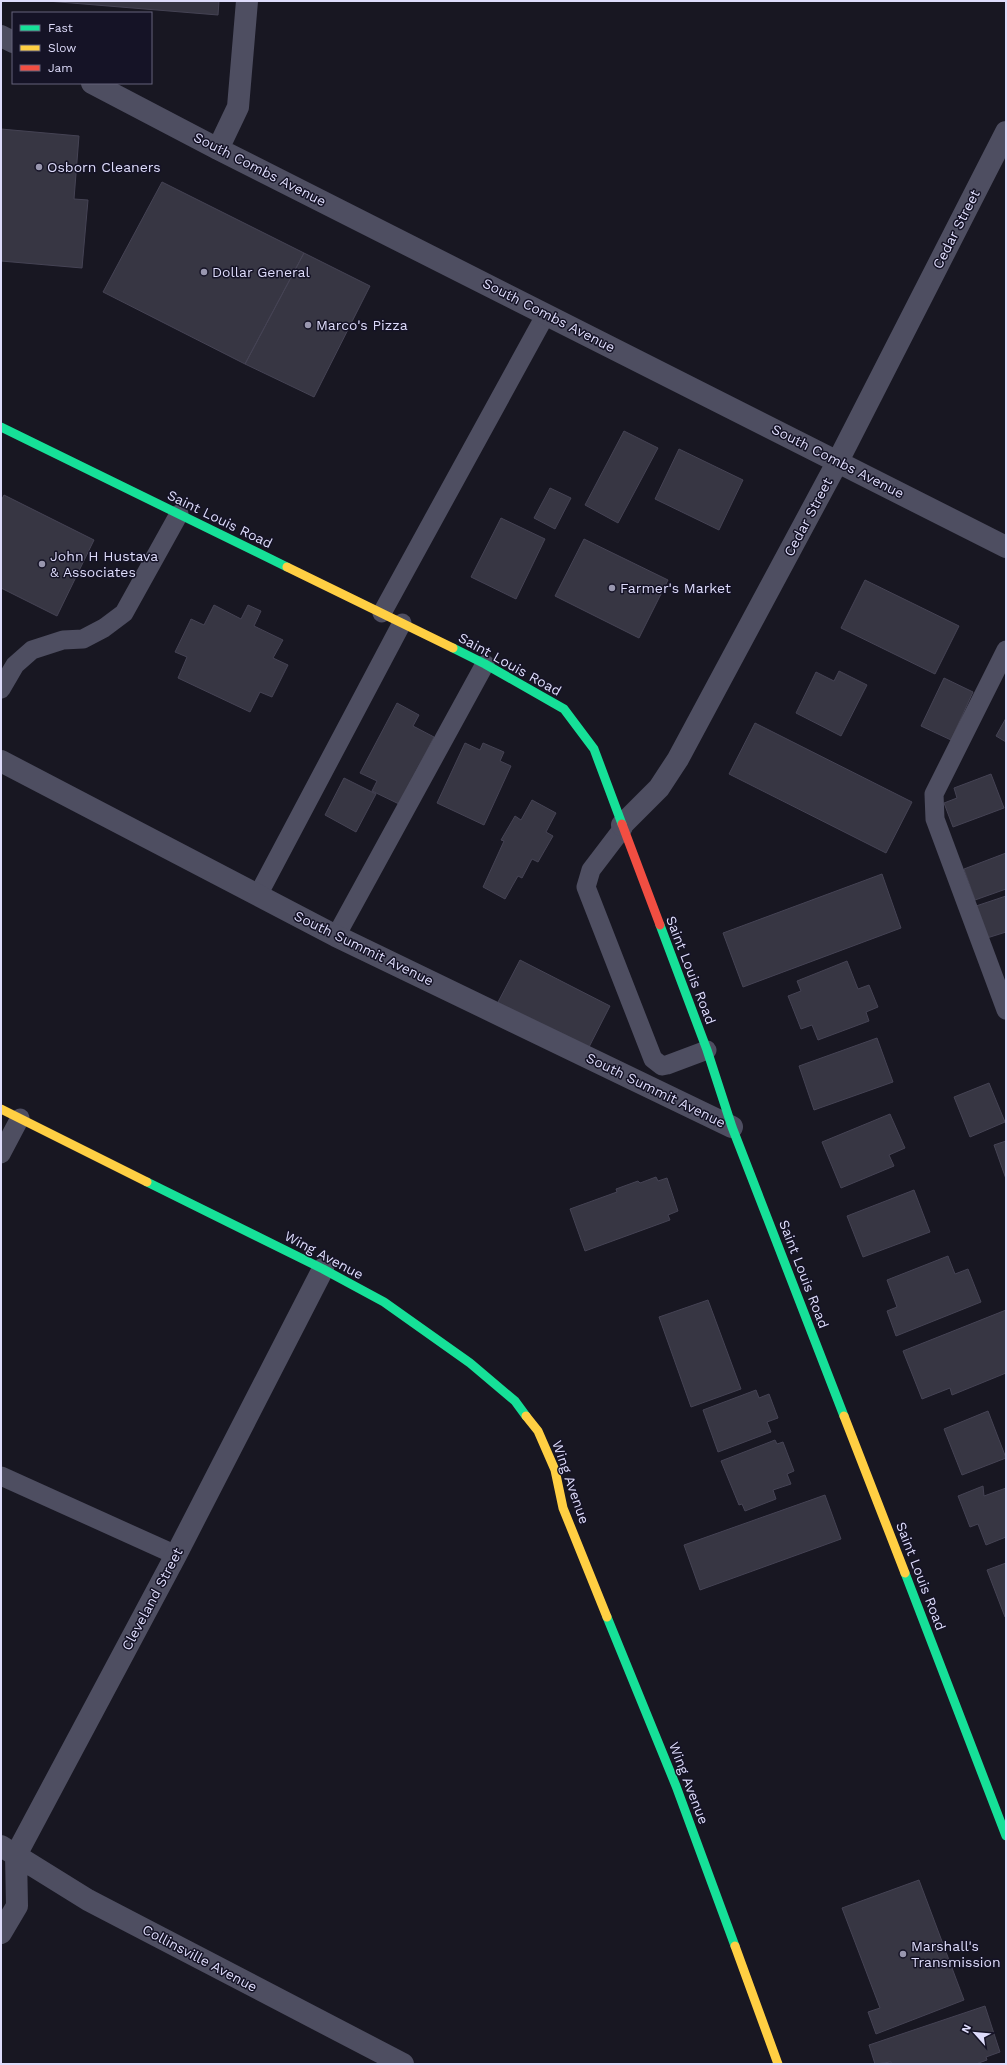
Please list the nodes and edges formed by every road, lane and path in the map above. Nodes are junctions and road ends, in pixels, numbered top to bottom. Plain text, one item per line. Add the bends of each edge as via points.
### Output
1 (247, 1) edge
2 (1, 36) edge
3 (12, 42) edge
4 (94, 84) edge
5 (1006, 132) edge
6 (218, 149) junction
7 (546, 314) junction
8 (1, 427) edge
9 (838, 461) junction
10 (179, 514) junction
11 (1006, 547) edge
12 (382, 613) junction
13 (402, 623) junction
14 (1006, 650) edge
15 (485, 664) junction
16 (1, 689) edge
17 (1, 761) edge
18 (622, 826) junction
19 (258, 895) junction
20 (336, 936) junction
21 (1006, 1010) edge
22 (707, 1050) junction
23 (1, 1109) edge
24 (20, 1118) junction
25 (732, 1127) junction
26 (1, 1154) edge
27 (323, 1269) junction
28 (1, 1476) edge
29 (176, 1555) junction
30 (1006, 1836) edge
31 (9, 1850) edge
32 (1, 1933) edge
33 (403, 2064) edge
34 (778, 2064) edge

1 - 6 street via 238,107
2 - 3 street
4 - 6 street, South Combs Avenue
5 - 9 street, Cedar Street
6 - 7 street, South Combs Avenue
7 - 9 street, South Combs Avenue
7 - 12 lane
8 - 10 street, Saint Louis Road
9 - 11 street, South Combs Avenue
9 - 18 street, Cedar Street via 678,759 659,788
10 - 12 street, Saint Louis Road
10 - 16 lane via 124,613 83,639 63,640 32,650 14,665
12 - 13 street, Saint Louis Road
13 - 15 street, Saint Louis Road
13 - 19 lane
14 - 21 lane via 934,794 935,819
15 - 18 street, Saint Louis Road via 564,709 594,749
15 - 20 lane
17 - 19 street, South Summit Avenue
18 - 22 street, Saint Louis Road
18 - 22 lane via 591,870 586,887 653,1059 662,1066
19 - 20 street, South Summit Avenue
20 - 25 street, South Summit Avenue
22 - 25 street, Saint Louis Road
23 - 24 street, Wing Avenue
24 - 26 lane
24 - 27 street, Wing Avenue
25 - 30 street, Saint Louis Road
27 - 29 street, Cleveland Street
27 - 34 street, Wing Avenue via 384,1302 470,1363 515,1401 538,1431 555,1470 563,1508 676,1786
28 - 29 lane
29 - 31 street, Cleveland Street
31 - 32 street, Cleveland Street via 17,1906
31 - 33 street, Collinsville Avenue via 88,1900

